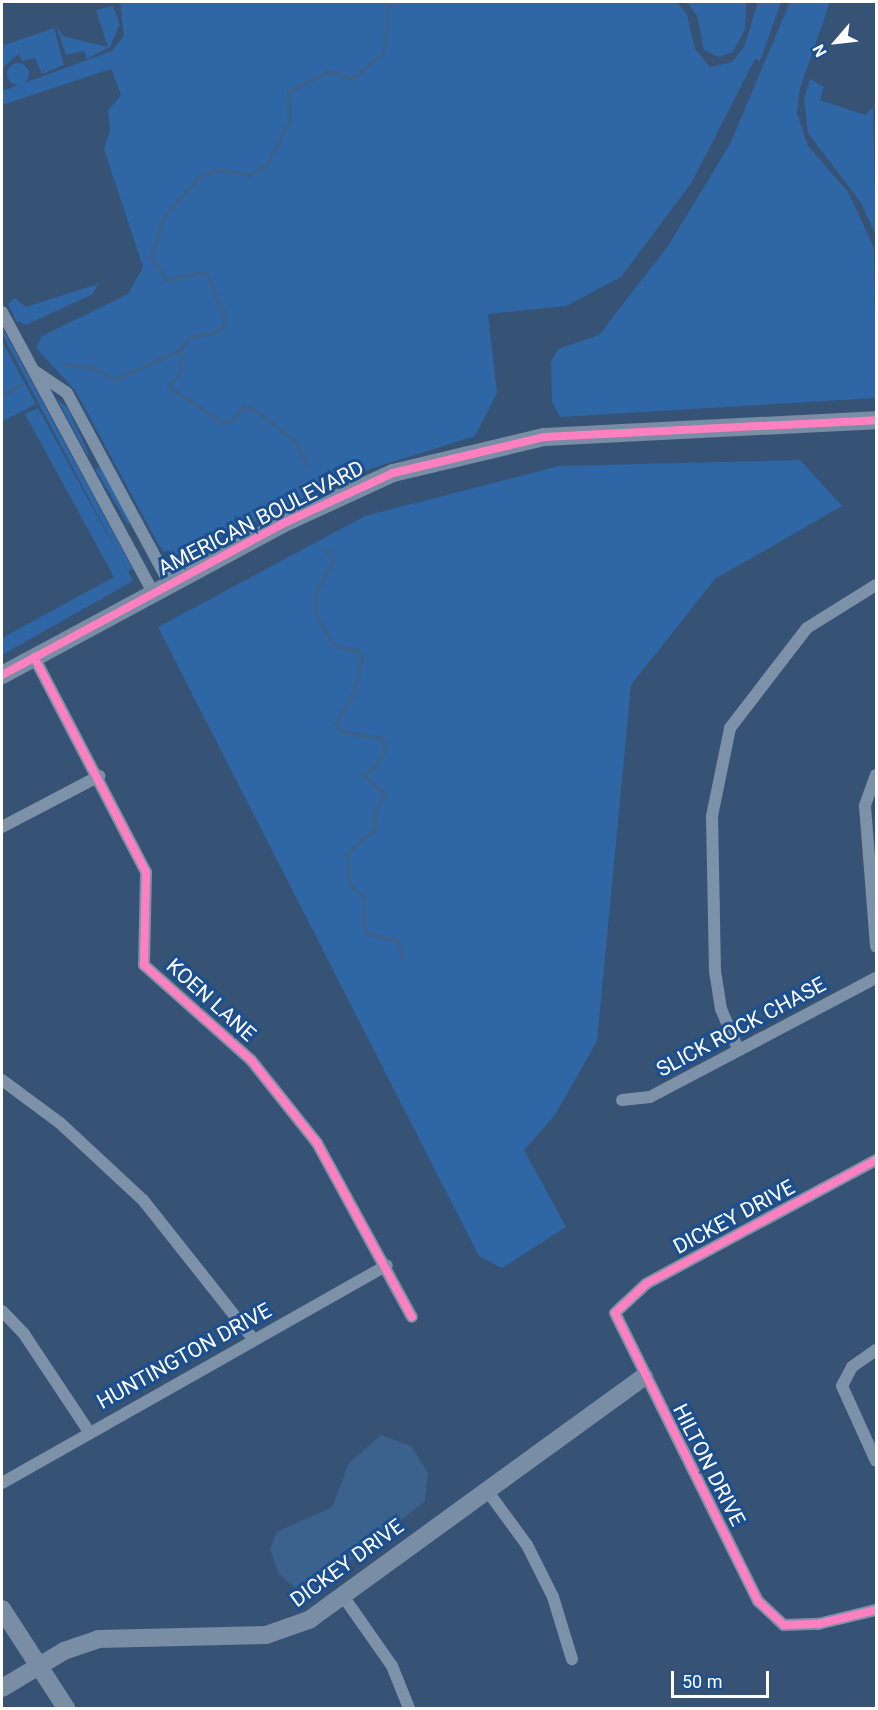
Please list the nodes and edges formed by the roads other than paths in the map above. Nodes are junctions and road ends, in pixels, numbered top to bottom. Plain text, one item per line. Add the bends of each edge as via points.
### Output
1 (2, 312) edge
2 (36, 372) junction
3 (876, 420) edge
4 (170, 584) junction
5 (876, 585) edge
6 (153, 592) junction
7 (34, 657) junction
8 (2, 675) edge
9 (876, 775) edge
10 (99, 776) junction
11 (2, 827) edge
12 (876, 946) edge
13 (876, 978) edge
14 (738, 1049) junction
15 (2, 1080) edge
16 (622, 1100) dead end
17 (876, 1160) edge
18 (387, 1265) junction
19 (2, 1311) edge
20 (615, 1313) joint
21 (412, 1317) dead end
22 (253, 1339) junction
23 (876, 1350) edge
24 (644, 1377) junction
25 (89, 1432) junction
26 (876, 1461) edge
27 (2, 1483) edge
28 (486, 1489) junction
29 (343, 1596) junction
30 (2, 1609) edge
31 (876, 1610) edge
32 (572, 1659) dead end
33 (36, 1668) junction
34 (2, 1688) edge
35 (66, 1708) edge
36 (409, 1708) edge

1 - 2 street
2 - 4 street via 66,393
2 - 6 street
3 - 4 street, AMERICAN BOULEVARD via 544,437 480,448 357,487
4 - 6 street, AMERICAN BOULEVARD
5 - 14 street via 807,628 730,728 711,816 716,971 721,1009
6 - 7 street, AMERICAN BOULEVARD
7 - 8 street, AMERICAN BOULEVARD
7 - 10 street, KOEN LANE
9 - 12 street via 865,806
10 - 11 street
10 - 18 street, KOEN LANE via 147,872 144,965 251,1060 317,1143
13 - 14 street, SLICK ROCK CHASE
14 - 16 street, SLICK ROCK CHASE via 650,1097
15 - 22 street via 60,1123 142,1200
17 - 20 street, DICKEY DRIVE via 646,1284
18 - 21 street, KOEN LANE
18 - 22 street, HUNTINGTON DRIVE
19 - 25 street via 24,1334
20 - 24 street, HILTON DRIVE
22 - 25 street, HUNTINGTON DRIVE
23 - 26 street via 844,1380 845,1401
24 - 28 street, DICKEY DRIVE
24 - 31 street, HILTON DRIVE via 758,1601 784,1625 818,1624
25 - 27 street, HUNTINGTON DRIVE
28 - 29 street, DICKEY DRIVE
28 - 32 street via 527,1545 553,1598
29 - 33 street, DICKEY DRIVE via 309,1620 266,1635 98,1639
29 - 36 street via 392,1666
30 - 33 street
33 - 34 street, DICKEY DRIVE
33 - 35 street

